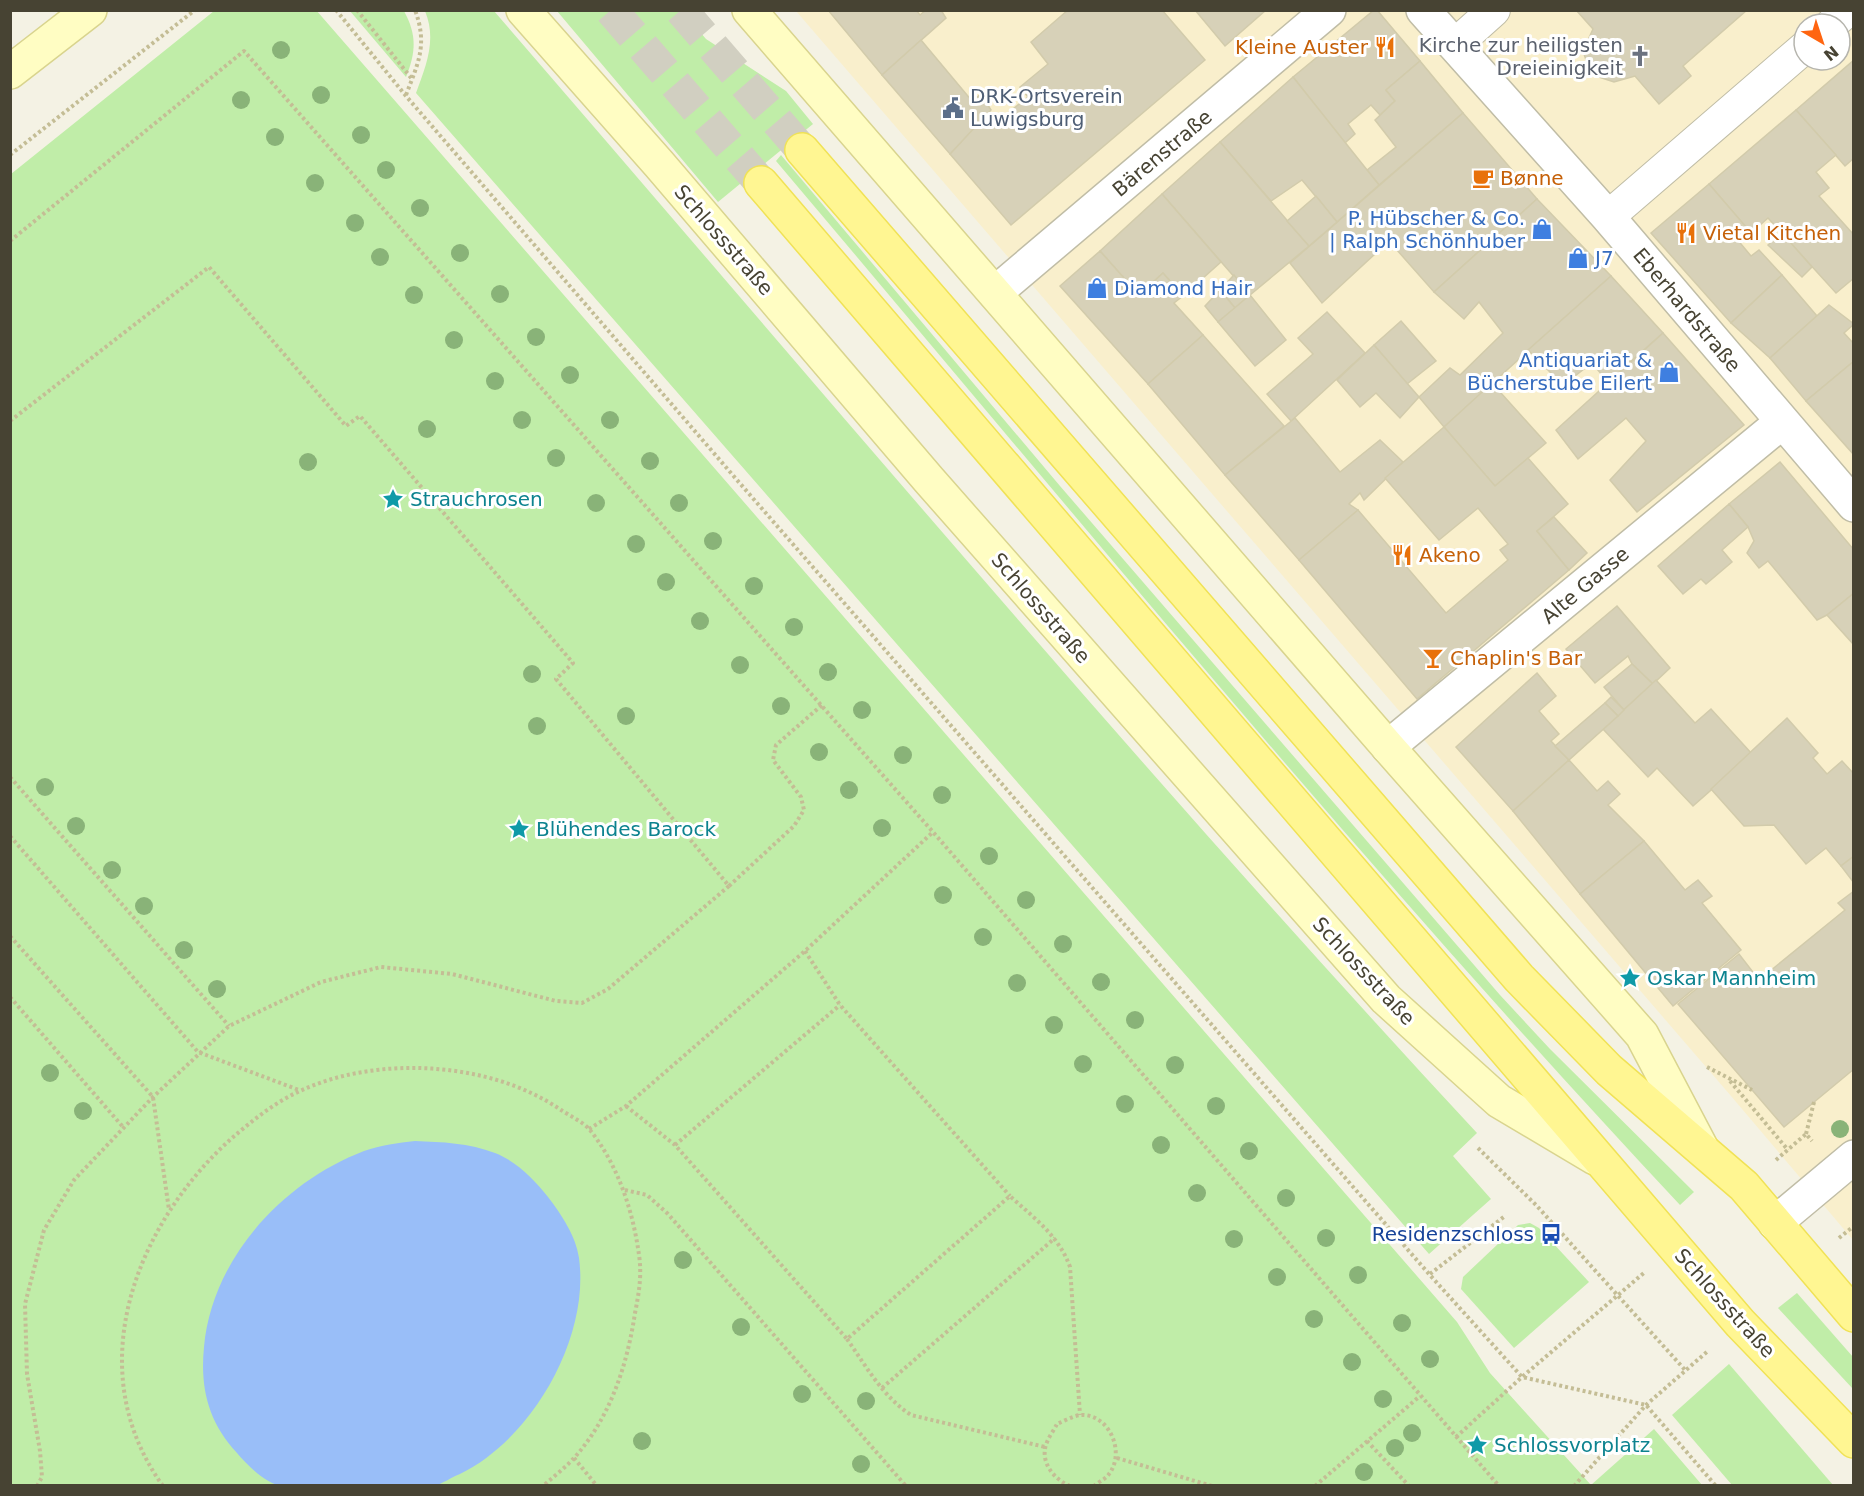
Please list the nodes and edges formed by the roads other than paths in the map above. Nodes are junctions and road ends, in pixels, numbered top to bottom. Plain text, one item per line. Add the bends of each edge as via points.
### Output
1 (90, 10) edge
2 (523, 10) edge
3 (749, 10) edge
4 (1329, 10) edge
5 (1423, 10) edge
6 (1494, 10) edge
7 (1455, 45) junction
8 (1792, 58) edge
9 (10, 72) edge
10 (802, 150) tunnel mouth
11 (761, 183) tunnel mouth
12 (1608, 217) junction
13 (995, 293) junction
14 (1782, 422) junction
15 (1854, 505) edge
16 (1388, 747) junction
17 (1702, 1149) junction
18 (1854, 1157) edge
19 (1600, 1161) junction
20 (1775, 1223) junction
21 (1854, 1315) edge
22 (1854, 1441) edge

1 - 9 main road
2 - 19 main road, Schlossstraße via 929,480 1386,999 1499,1101
3 - 13 main road
4 - 13 street, Bärenstraße
5 - 7 street, Eberhardstraße
6 - 7 street
7 - 12 street, Eberhardstraße
8 - 12 street
10 - 17 main road via 1519,978 1609,1070
11 - 19 main road, Schlossstraße
12 - 14 street, Eberhardstraße
13 - 16 main road
14 - 15 street, Eberhardstraße
14 - 16 street, Alte Gasse
16 - 17 main road via 1642,1035
17 - 20 main road via 1744,1186
18 - 20 street
19 - 22 main road, Schlossstraße via 1740,1323
20 - 21 main road

